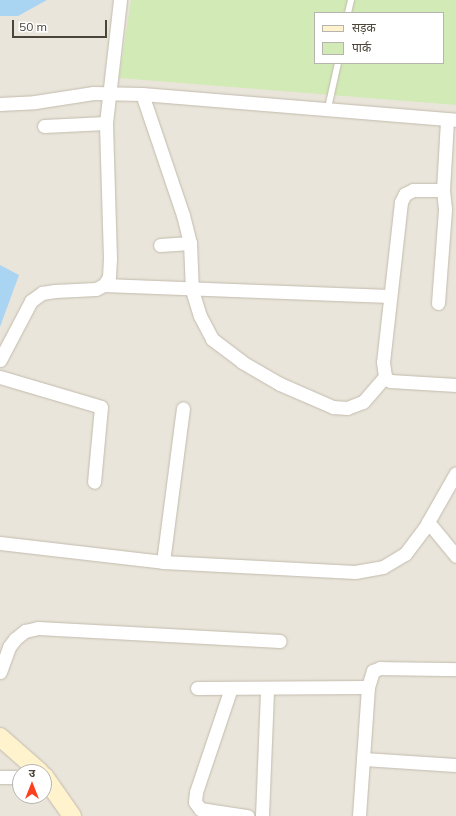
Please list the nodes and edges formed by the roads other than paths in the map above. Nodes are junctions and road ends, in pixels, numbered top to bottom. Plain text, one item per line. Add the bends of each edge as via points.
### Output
1 (120, 0) edge
2 (351, 0) edge
3 (348, 12) edge
4 (338, 64) edge
5 (108, 94) junction
6 (142, 94) junction
7 (0, 104) edge
8 (328, 108) junction
9 (451, 120) edge
10 (106, 123) junction
11 (44, 126) dead end
12 (443, 190) junction
13 (190, 243) junction
14 (160, 245) dead end
15 (104, 285) junction
16 (192, 290) junction
17 (389, 296) junction
18 (438, 303) dead end
19 (0, 360) edge
20 (0, 377) edge
21 (385, 377) junction
22 (456, 385) edge
23 (183, 408) dead end
24 (456, 473) edge
25 (94, 482) dead end
26 (428, 522) junction
27 (0, 543) edge
28 (456, 556) edge
29 (164, 562) junction
30 (280, 641) dead end
31 (456, 669) edge
32 (0, 672) edge
33 (368, 687) junction
34 (198, 688) dead end
35 (230, 688) junction
36 (267, 689) junction
37 (0, 737) edge
38 (0, 748) edge
39 (363, 760) junction
40 (20, 764) edge
41 (31, 764) edge
42 (456, 765) edge
43 (0, 777) edge
44 (12, 777) edge
45 (52, 787) edge
46 (52, 799) edge
47 (63, 816) edge
48 (72, 816) edge
49 (247, 816) edge
50 (262, 816) edge
51 (359, 816) edge

1 - 5 street
2 - 3 lane
4 - 8 lane
5 - 6 street
5 - 7 street via 93,93 35,102
5 - 10 street
6 - 8 street
6 - 13 street
8 - 9 street
9 - 12 street
10 - 11 street
10 - 15 street via 110,259 109,277
12 - 17 street via 413,190 405,194 401,202
12 - 18 street via 445,209
13 - 14 street
13 - 16 street
15 - 16 street
15 - 19 street via 88,291 55,291 42,294 31,301 13,330
16 - 17 street via 198,287
16 - 21 street via 200,316 212,339 280,384 333,406 347,408 363,402
17 - 21 street via 383,362
20 - 25 street via 101,406
21 - 22 street via 398,384
23 - 29 street
24 - 26 street
26 - 28 street
26 - 29 street via 406,554 383,567 355,572
27 - 29 street
30 - 32 street via 38,628 25,631 15,639 9,647
31 - 33 street via 380,668 373,671
33 - 36 street
33 - 39 street
34 - 35 street
35 - 36 street
35 - 49 street via 195,797 200,809
36 - 50 street
37 - 41 street
38 - 40 street
39 - 42 street
39 - 51 street
43 - 44 street
45 - 48 street
46 - 47 street

